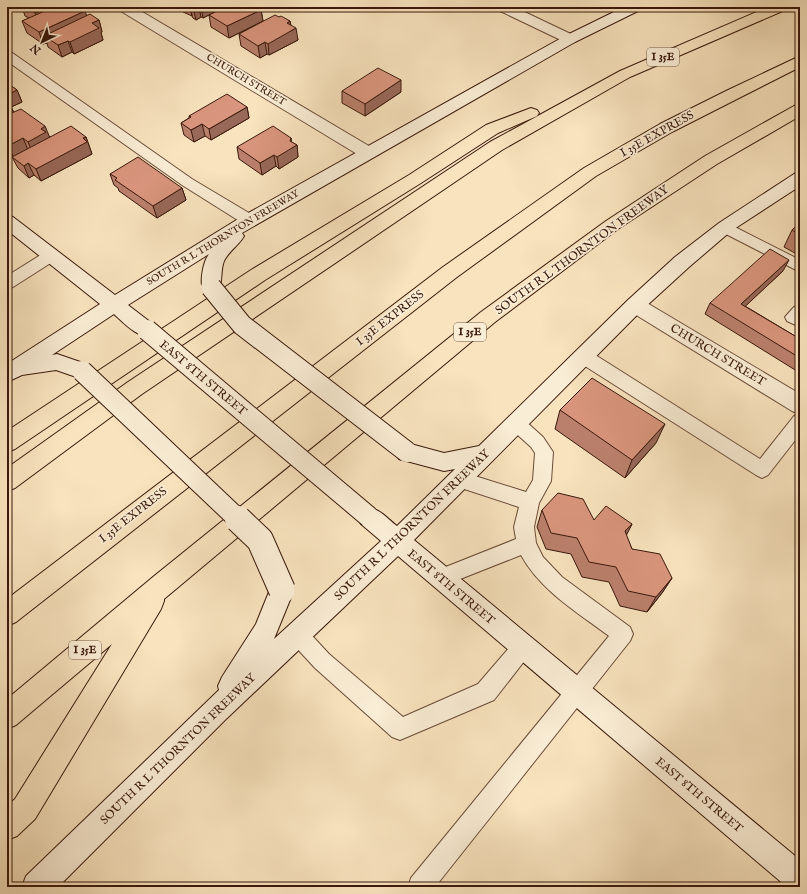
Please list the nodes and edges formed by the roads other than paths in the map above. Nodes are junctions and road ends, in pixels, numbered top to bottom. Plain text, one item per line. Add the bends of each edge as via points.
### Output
1 (124, 7) edge
2 (503, 7) edge
3 (635, 7) edge
4 (780, 7) edge
5 (570, 39) junction
6 (7, 55) edge
7 (800, 61) edge
8 (625, 74) junction
9 (800, 109) edge
10 (368, 153) junction
11 (800, 178) edge
12 (249, 220) junction
13 (7, 221) edge
14 (725, 227) junction
15 (52, 255) junction
16 (800, 266) edge
17 (7, 283) edge
18 (115, 304) junction
19 (635, 305) junction
20 (800, 311) edge
21 (800, 321) edge
22 (583, 356) junction
23 (10, 372) edge
24 (800, 405) edge
25 (800, 421) edge
26 (516, 423) junction
27 (7, 443) edge
28 (485, 454) junction
29 (459, 479) junction
30 (7, 481) edge
31 (530, 502) junction
32 (397, 542) junction
33 (526, 544) junction
34 (440, 578) junction
35 (162, 585) junction
36 (7, 614) edge
37 (298, 635) junction
38 (522, 648) junction
39 (576, 693) junction
40 (216, 711) junction
41 (7, 716) edge
42 (7, 826) edge
43 (800, 879) edge
44 (37, 887) edge
45 (420, 887) edge

1 - 10 main road, CHURCH STREET
2 - 5 main road
3 - 5 main road, SOUTH R L THORNTON FREEWAY
4 - 8 highway, I 35E
5 - 10 main road, SOUTH R L THORNTON FREEWAY
6 - 12 lane via 187,182
7 - 36 highway, I 35E EXPRESS via 666,128 584,176 450,272
8 - 27 highway via 492,129 258,275
8 - 30 highway, I 35E via 496,146 135,388
9 - 35 highway, SOUTH R L THORNTON FREEWAY / I 35E via 711,160 612,225 488,317
10 - 12 main road, SOUTH R L THORNTON FREEWAY
11 - 14 main road, SOUTH R L THORNTON FREEWAY
12 - 18 main road, SOUTH R L THORNTON FREEWAY
12 - 28 main road, bridge via 215,259 211,287 242,325 408,452 444,462
13 - 15 main road, EAST 8TH STREET
14 - 16 lane
14 - 19 main road, SOUTH R L THORNTON FREEWAY
15 - 17 lane
15 - 18 main road, EAST 8TH STREET
18 - 23 main road, SOUTH R L THORNTON FREEWAY
18 - 32 main road, EAST 8TH STREET, bridge
19 - 22 main road, SOUTH R L THORNTON FREEWAY
19 - 24 main road, CHURCH STREET
20 - 21 lane via 794,317
22 - 25 lane via 762,470
22 - 26 main road, SOUTH R L THORNTON FREEWAY
23 - 40 main road, bridge via 57,362 82,371 260,540 282,590 266,632
26 - 28 main road, SOUTH R L THORNTON FREEWAY
26 - 31 lane via 544,452 542,481
28 - 29 main road, SOUTH R L THORNTON FREEWAY
29 - 31 lane
29 - 32 main road, SOUTH R L THORNTON FREEWAY
31 - 33 lane via 524,528
32 - 34 main road, EAST 8TH STREET
32 - 37 main road, SOUTH R L THORNTON FREEWAY
33 - 34 lane
33 - 39 lane via 536,562 555,583 623,634
34 - 38 main road, EAST 8TH STREET
35 - 41 highway, SOUTH R L THORNTON FREEWAY / I 35E
35 - 42 highway via 25,809
37 - 38 lane via 322,661 400,730 486,692
37 - 40 main road, SOUTH R L THORNTON FREEWAY
38 - 39 main road, EAST 8TH STREET
39 - 43 main road, EAST 8TH STREET
39 - 45 lane
40 - 44 main road, SOUTH R L THORNTON FREEWAY

